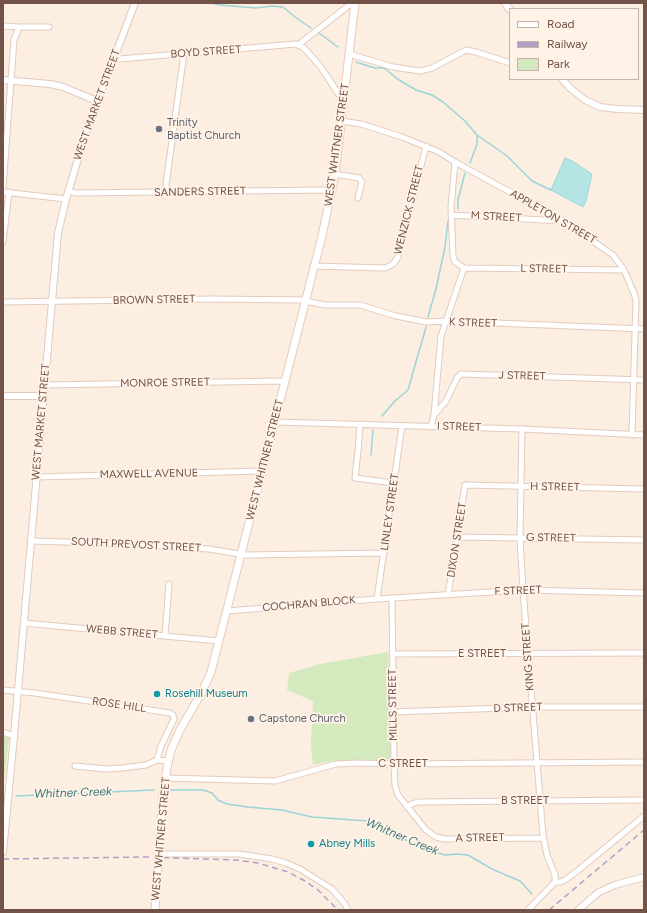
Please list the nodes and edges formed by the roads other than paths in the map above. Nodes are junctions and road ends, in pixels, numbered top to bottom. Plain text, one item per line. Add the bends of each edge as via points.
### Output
1 (135, 3) edge
2 (354, 3) edge
3 (3, 26) edge
4 (19, 27) junction
5 (49, 27) dead end
6 (298, 45) junction
7 (184, 53) junction
8 (349, 54) junction
9 (114, 58) junction
10 (509, 63) edge
11 (3, 80) edge
12 (563, 80) edge
13 (11, 81) junction
14 (98, 101) junction
15 (344, 103) junction
16 (644, 110) edge
17 (342, 121) junction
18 (426, 146) junction
19 (455, 162) junction
20 (335, 174) junction
21 (3, 187) edge
22 (68, 191) junction
23 (331, 191) junction
24 (6, 192) edge
25 (165, 192) junction
26 (358, 198) dead end
27 (66, 199) junction
28 (451, 215) junction
29 (565, 222) junction
30 (3, 242) edge
31 (313, 266) junction
32 (464, 268) junction
33 (624, 270) junction
34 (305, 301) junction
35 (3, 302) edge
36 (52, 302) junction
37 (447, 321) junction
38 (635, 329) junction
39 (644, 329) edge
40 (634, 379) junction
41 (644, 380) edge
42 (285, 382) junction
43 (45, 385) junction
44 (3, 396) edge
45 (44, 396) junction
46 (434, 415) junction
47 (275, 422) junction
48 (360, 424) junction
49 (402, 426) junction
50 (431, 426) junction
51 (522, 429) junction
52 (632, 435) junction
53 (644, 435) edge
54 (261, 472) junction
55 (36, 477) junction
56 (394, 483) junction
57 (465, 485) joint
58 (520, 487) junction
59 (644, 489) edge
60 (457, 537) junction
61 (520, 538) junction
62 (644, 540) edge
63 (31, 541) junction
64 (384, 553) junction
65 (241, 554) junction
66 (169, 584) dead end
67 (523, 590) junction
68 (644, 592) edge
69 (448, 595) junction
70 (392, 598) junction
71 (377, 599) junction
72 (227, 611) junction
73 (24, 623) junction
74 (165, 636) junction
75 (219, 641) junction
76 (644, 653) edge
77 (392, 654) junction
78 (528, 654) junction
79 (3, 690) edge
80 (18, 691) junction
81 (532, 707) junction
82 (644, 707) edge
83 (393, 712) junction
84 (3, 732) edge
85 (14, 736) junction
86 (157, 760) junction
87 (169, 761) junction
88 (644, 762) edge
89 (536, 763) junction
90 (394, 764) junction
91 (75, 766) dead end
92 (165, 778) junction
93 (644, 800) edge
94 (539, 801) junction
95 (408, 807) junction
96 (644, 816) edge
97 (543, 838) junction
98 (3, 852) edge
99 (159, 854) junction
100 (644, 877) edge
101 (554, 882) junction
102 (155, 910) edge
103 (348, 910) edge
104 (528, 910) edge
105 (578, 910) edge

1 - 9 street, WEST MARKET STREET
2 - 6 street
2 - 8 main road, WEST WHITNER STREET
3 - 4 street
4 - 5 street
4 - 13 street via 14,40
6 - 7 street, BOYD STREET
6 - 15 street via 320,66
7 - 9 street, BOYD STREET
7 - 25 street
8 - 10 street via 393,67 420,71 432,68 466,50
8 - 15 main road, WEST WHITNER STREET
9 - 14 street, WEST MARKET STREET
11 - 13 street
12 - 16 street via 586,100 600,107
13 - 14 street via 50,84
13 - 21 street
14 - 22 street, WEST MARKET STREET
15 - 17 main road, WEST WHITNER STREET
17 - 18 street, APPLETON STREET via 368,126
17 - 20 main road, WEST WHITNER STREET
18 - 19 street, APPLETON STREET
18 - 31 street, WENZICK STREET via 398,257 394,263 385,268
19 - 28 street
19 - 29 street, APPLETON STREET
20 - 23 main road, WEST WHITNER STREET
20 - 26 street via 359,178 362,182
22 - 25 street, SANDERS STREET
22 - 27 street, WEST MARKET STREET
23 - 25 street, SANDERS STREET
23 - 31 main road, WEST WHITNER STREET
24 - 27 street
24 - 30 street
27 - 36 street, WEST MARKET STREET via 58,233
28 - 29 street, M STREET
28 - 32 street via 453,256 455,262
29 - 33 street, APPLETON STREET via 613,255
31 - 34 main road, WEST WHITNER STREET
32 - 33 street, L STREET
32 - 37 street
33 - 38 street, APPLETON STREET via 636,300
34 - 36 street, BROWN STREET via 210,299
34 - 37 street, K STREET via 326,306 360,305 426,322
34 - 42 main road, WEST WHITNER STREET
35 - 36 street, BROWN STREET
36 - 43 street, WEST MARKET STREET
37 - 38 street, K STREET
37 - 46 street via 441,336
38 - 39 street, K STREET
38 - 40 street, APPLETON STREET
40 - 41 street, J STREET
40 - 46 street, J STREET via 461,374 446,401
40 - 52 street, APPLETON STREET
42 - 43 street, MONROE STREET
42 - 47 main road, WEST WHITNER STREET
43 - 45 street, WEST MARKET STREET
44 - 45 street
45 - 55 street, WEST MARKET STREET
46 - 50 street, J STREET
47 - 48 street, I STREET
47 - 54 main road, WEST WHITNER STREET
48 - 49 street, I STREET
48 - 56 street via 355,478
49 - 50 street, I STREET
49 - 56 street, LINLEY STREET
50 - 51 street, I STREET
51 - 52 street, I STREET
51 - 58 street, KING STREET
52 - 53 street, I STREET
54 - 55 street, MAXWELL AVENUE
54 - 65 main road, WEST WHITNER STREET
55 - 63 street, WEST MARKET STREET
56 - 64 street, LINLEY STREET
57 - 58 street, H STREET
57 - 60 street, DIXON STREET
58 - 59 street, H STREET
58 - 61 street, KING STREET
60 - 61 street, G STREET
60 - 69 street, DIXON STREET
61 - 62 street, G STREET
61 - 67 street, KING STREET
63 - 65 street, SOUTH PREVOST STREET via 130,544 209,549
63 - 73 street, WEST MARKET STREET
64 - 65 street, SOUTH PREVOST STREET
64 - 71 street, LINLEY STREET
65 - 72 main road, WEST WHITNER STREET
66 - 74 street
67 - 68 street, F STREET
67 - 69 street, F STREET
67 - 78 street, KING STREET
69 - 70 street, F STREET
70 - 71 street, COCHRAN BLOCK
70 - 77 street, MILLS STREET
71 - 72 street, COCHRAN BLOCK
72 - 75 main road, WEST WHITNER STREET
73 - 74 street, WEBB STREET
73 - 80 street, WEST MARKET STREET
74 - 75 street, WEBB STREET
75 - 87 main road, WEST WHITNER STREET via 211,672 180,730
76 - 78 street, E STREET
77 - 78 street, E STREET
77 - 83 street, MILLS STREET
78 - 81 street, KING STREET
79 - 80 street, ROSE HILL
80 - 85 street, WEST MARKET STREET
80 - 86 street, ROSE HILL via 170,713 174,719
81 - 82 street, D STREET
81 - 83 street, D STREET
81 - 89 street, KING STREET
83 - 90 street, MILLS STREET
84 - 85 street
85 - 98 street, WEST MARKET STREET
86 - 87 street
86 - 91 street via 122,768
87 - 92 main road, WEST WHITNER STREET
88 - 89 street, C STREET
89 - 90 street, C STREET
89 - 94 street, KING STREET
90 - 92 street, C STREET via 336,764 275,781
90 - 95 street, MILLS STREET via 396,791
92 - 99 main road, WEST WHITNER STREET
93 - 94 street, B STREET
94 - 95 street, B STREET via 418,802
94 - 97 street, KING STREET
95 - 97 street, A STREET via 426,830 441,838
96 - 101 street via 576,872 560,882
97 - 101 street, KING STREET via 555,875
99 - 102 main road, WEST WHITNER STREET
99 - 103 street via 239,854 286,863 332,889
100 - 105 street via 599,892
101 - 104 street

